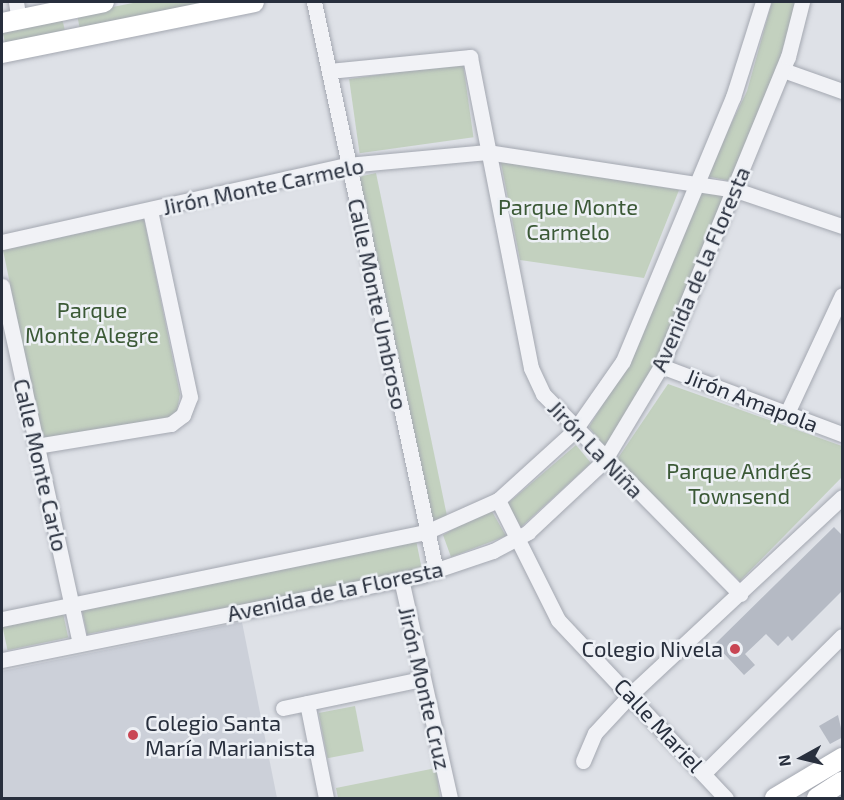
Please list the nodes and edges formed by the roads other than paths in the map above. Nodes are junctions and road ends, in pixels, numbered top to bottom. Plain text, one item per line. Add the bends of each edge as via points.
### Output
1 (104, 2) edge
2 (254, 2) edge
3 (314, 2) edge
4 (764, 2) edge
5 (802, 2) edge
6 (70, 9) junction
7 (12, 15) edge
8 (76, 38) junction
9 (2, 53) edge
10 (783, 70) junction
11 (329, 71) junction
12 (843, 91) edge
13 (487, 152) junction
14 (347, 165) junction
15 (695, 183) junction
16 (736, 190) junction
17 (150, 211) junction
18 (843, 226) edge
19 (2, 242) edge
20 (2, 286) edge
21 (843, 296) edge
22 (661, 366) junction
23 (787, 413) junction
24 (574, 431) junction
25 (843, 434) edge
26 (36, 446) junction
27 (604, 461) junction
28 (843, 497) edge
29 (498, 500) junction
30 (426, 532) junction
31 (518, 540) junction
32 (436, 571) junction
33 (401, 579) junction
34 (740, 594) junction
35 (72, 604) junction
36 (2, 619) edge
37 (843, 636) edge
38 (80, 644) junction
39 (2, 660) edge
40 (422, 680) junction
41 (632, 693) junction
42 (307, 703) junction
43 (283, 708) dead end
44 (843, 758) edge
45 (583, 761) dead end
46 (704, 773) junction
47 (843, 782) edge
48 (450, 797) edge
49 (326, 798) edge
50 (726, 798) edge
51 (775, 798) edge
52 (817, 798) edge

1 - 6 main road
2 - 8 main road
3 - 11 street, Calle Monte Umbroso
4 - 15 street, Avenida de la Floresta via 733,97
5 - 10 street, Avenida de la Floresta
6 - 7 main road
6 - 8 main road
8 - 9 main road
10 - 12 street
10 - 16 street, Avenida de la Floresta
11 - 13 street, Jirón La Niña via 470,57
11 - 14 street, Calle Monte Umbroso
13 - 14 street, Jirón Monte Carmelo
13 - 15 street, Jirón Monte Carmelo
13 - 24 street, Jirón La Niña via 531,368 543,394
14 - 17 street, Jirón Monte Carmelo
14 - 30 street, Calle Monte Umbroso
15 - 16 street, Jirón Monte Carmelo
15 - 24 street, Avenida de la Floresta via 623,361
16 - 18 street, Jirón Monte Carmelo
16 - 22 street, Avenida de la Floresta
17 - 19 street, Jirón Monte Carmelo
17 - 26 street via 190,397 183,415 171,424
20 - 26 street, Calle Monte Carlo
21 - 23 street
22 - 23 street, Jirón Amapola
22 - 27 street, Avenida de la Floresta
23 - 25 street, Jirón Amapola
24 - 27 street, Jirón La Niña
24 - 29 street, Avenida de la Floresta
26 - 35 street, Calle Monte Carlo
27 - 31 street, Avenida de la Floresta
27 - 34 street, Jirón La Niña
28 - 34 street
29 - 30 street, Avenida de la Floresta
29 - 31 street, Calle Mariel
30 - 32 street, Calle Monte Umbroso
30 - 35 street, Avenida de la Floresta
31 - 32 street, Avenida de la Floresta
31 - 41 street, Calle Mariel via 558,620
32 - 33 street, Avenida de la Floresta
33 - 38 street, Avenida de la Floresta
33 - 40 street, Jirón Monte Cruz
34 - 41 street
35 - 36 street, Avenida de la Floresta
35 - 38 street, Calle Monte Carlo
37 - 46 street
38 - 39 street, Avenida de la Floresta
40 - 42 street
40 - 48 street, Jirón Monte Cruz
41 - 45 street via 595,733
41 - 46 street, Calle Mariel
42 - 43 street
42 - 49 street
44 - 51 main road
46 - 50 street, Calle Mariel
47 - 52 main road

